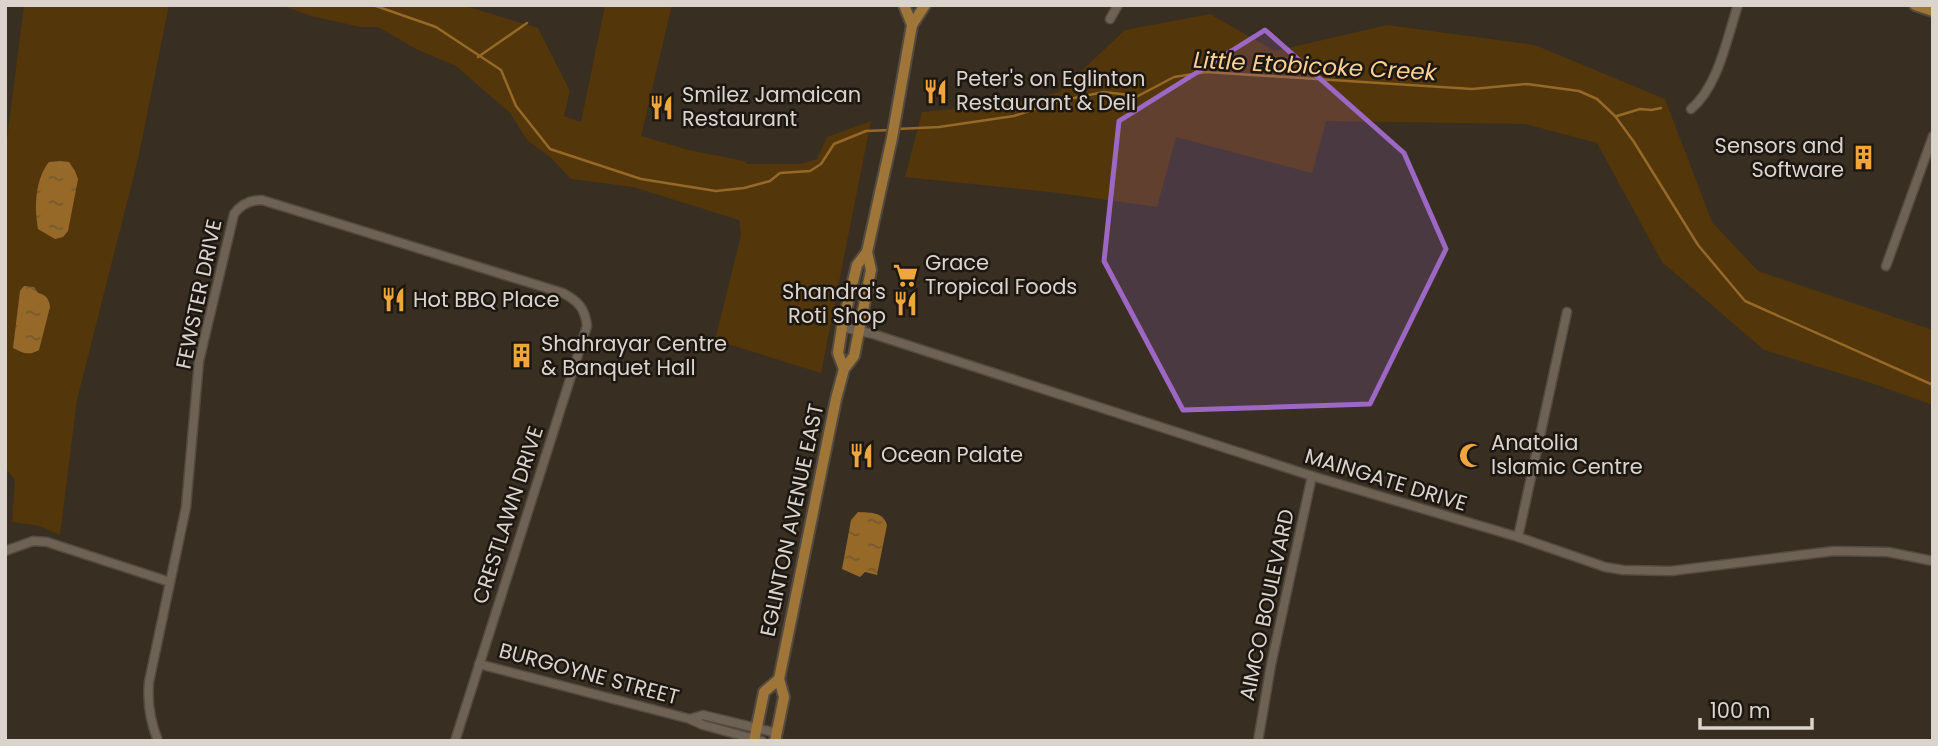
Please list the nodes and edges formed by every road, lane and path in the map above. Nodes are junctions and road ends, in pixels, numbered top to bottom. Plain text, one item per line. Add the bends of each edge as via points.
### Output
1 (904, 5) edge
2 (925, 5) edge
3 (1118, 5) edge
4 (1738, 5) edge
5 (1915, 5) edge
6 (1933, 11) edge
7 (1110, 19) dead end
8 (912, 25) junction
9 (1691, 109) dead end
10 (1933, 136) edge
11 (867, 252) junction
12 (1886, 266) dead end
13 (578, 301) joint
14 (1567, 312) dead end
15 (842, 327) junction
16 (859, 330) junction
17 (844, 369) junction
18 (1312, 476) junction
19 (1518, 537) junction
20 (5, 551) edge
21 (1933, 561) edge
22 (170, 582) junction
23 (479, 664) junction
24 (779, 679) junction
25 (757, 737) edge
26 (776, 737) edge
27 (158, 741) edge
28 (455, 741) edge
29 (1258, 741) edge

1 - 8 main road
2 - 8 main road, EGLINTON AVENUE EAST
3 - 7 street
4 - 9 street via 1710,88
5 - 6 main road
8 - 11 main road, EGLINTON AVENUE EAST
10 - 12 street
11 - 15 main road, EGLINTON AVENUE EAST via 857,265
11 - 16 main road, EGLINTON AVENUE EAST via 871,270
13 - 22 street, FEWSTER DRIVE via 262,200 244,204 234,214 199,361 186,507
13 - 23 street, CRESTLAWN DRIVE via 587,326
14 - 19 street
15 - 16 street, MAINGATE DRIVE
15 - 17 main road, EGLINTON AVENUE EAST via 838,353
16 - 17 main road, EGLINTON AVENUE EAST via 854,356
16 - 18 street, MAINGATE DRIVE
17 - 24 main road, EGLINTON AVENUE EAST
18 - 19 street, MAINGATE DRIVE
18 - 29 street, AIMCO BOULEVARD
19 - 21 street, MAINGATE DRIVE via 1605,567 1648,571 1834,551 1888,552
20 - 22 street via 47,541
22 - 27 street, FEWSTER DRIVE via 148,699
23 - 25 street, BURGOYNE STREET via 690,719 703,715
23 - 28 street, CRESTLAWN DRIVE
24 - 25 main road, EGLINTON AVENUE EAST via 764,692
24 - 26 main road, EGLINTON AVENUE EAST via 784,697
25 - 26 street, BURGOYNE STREET

